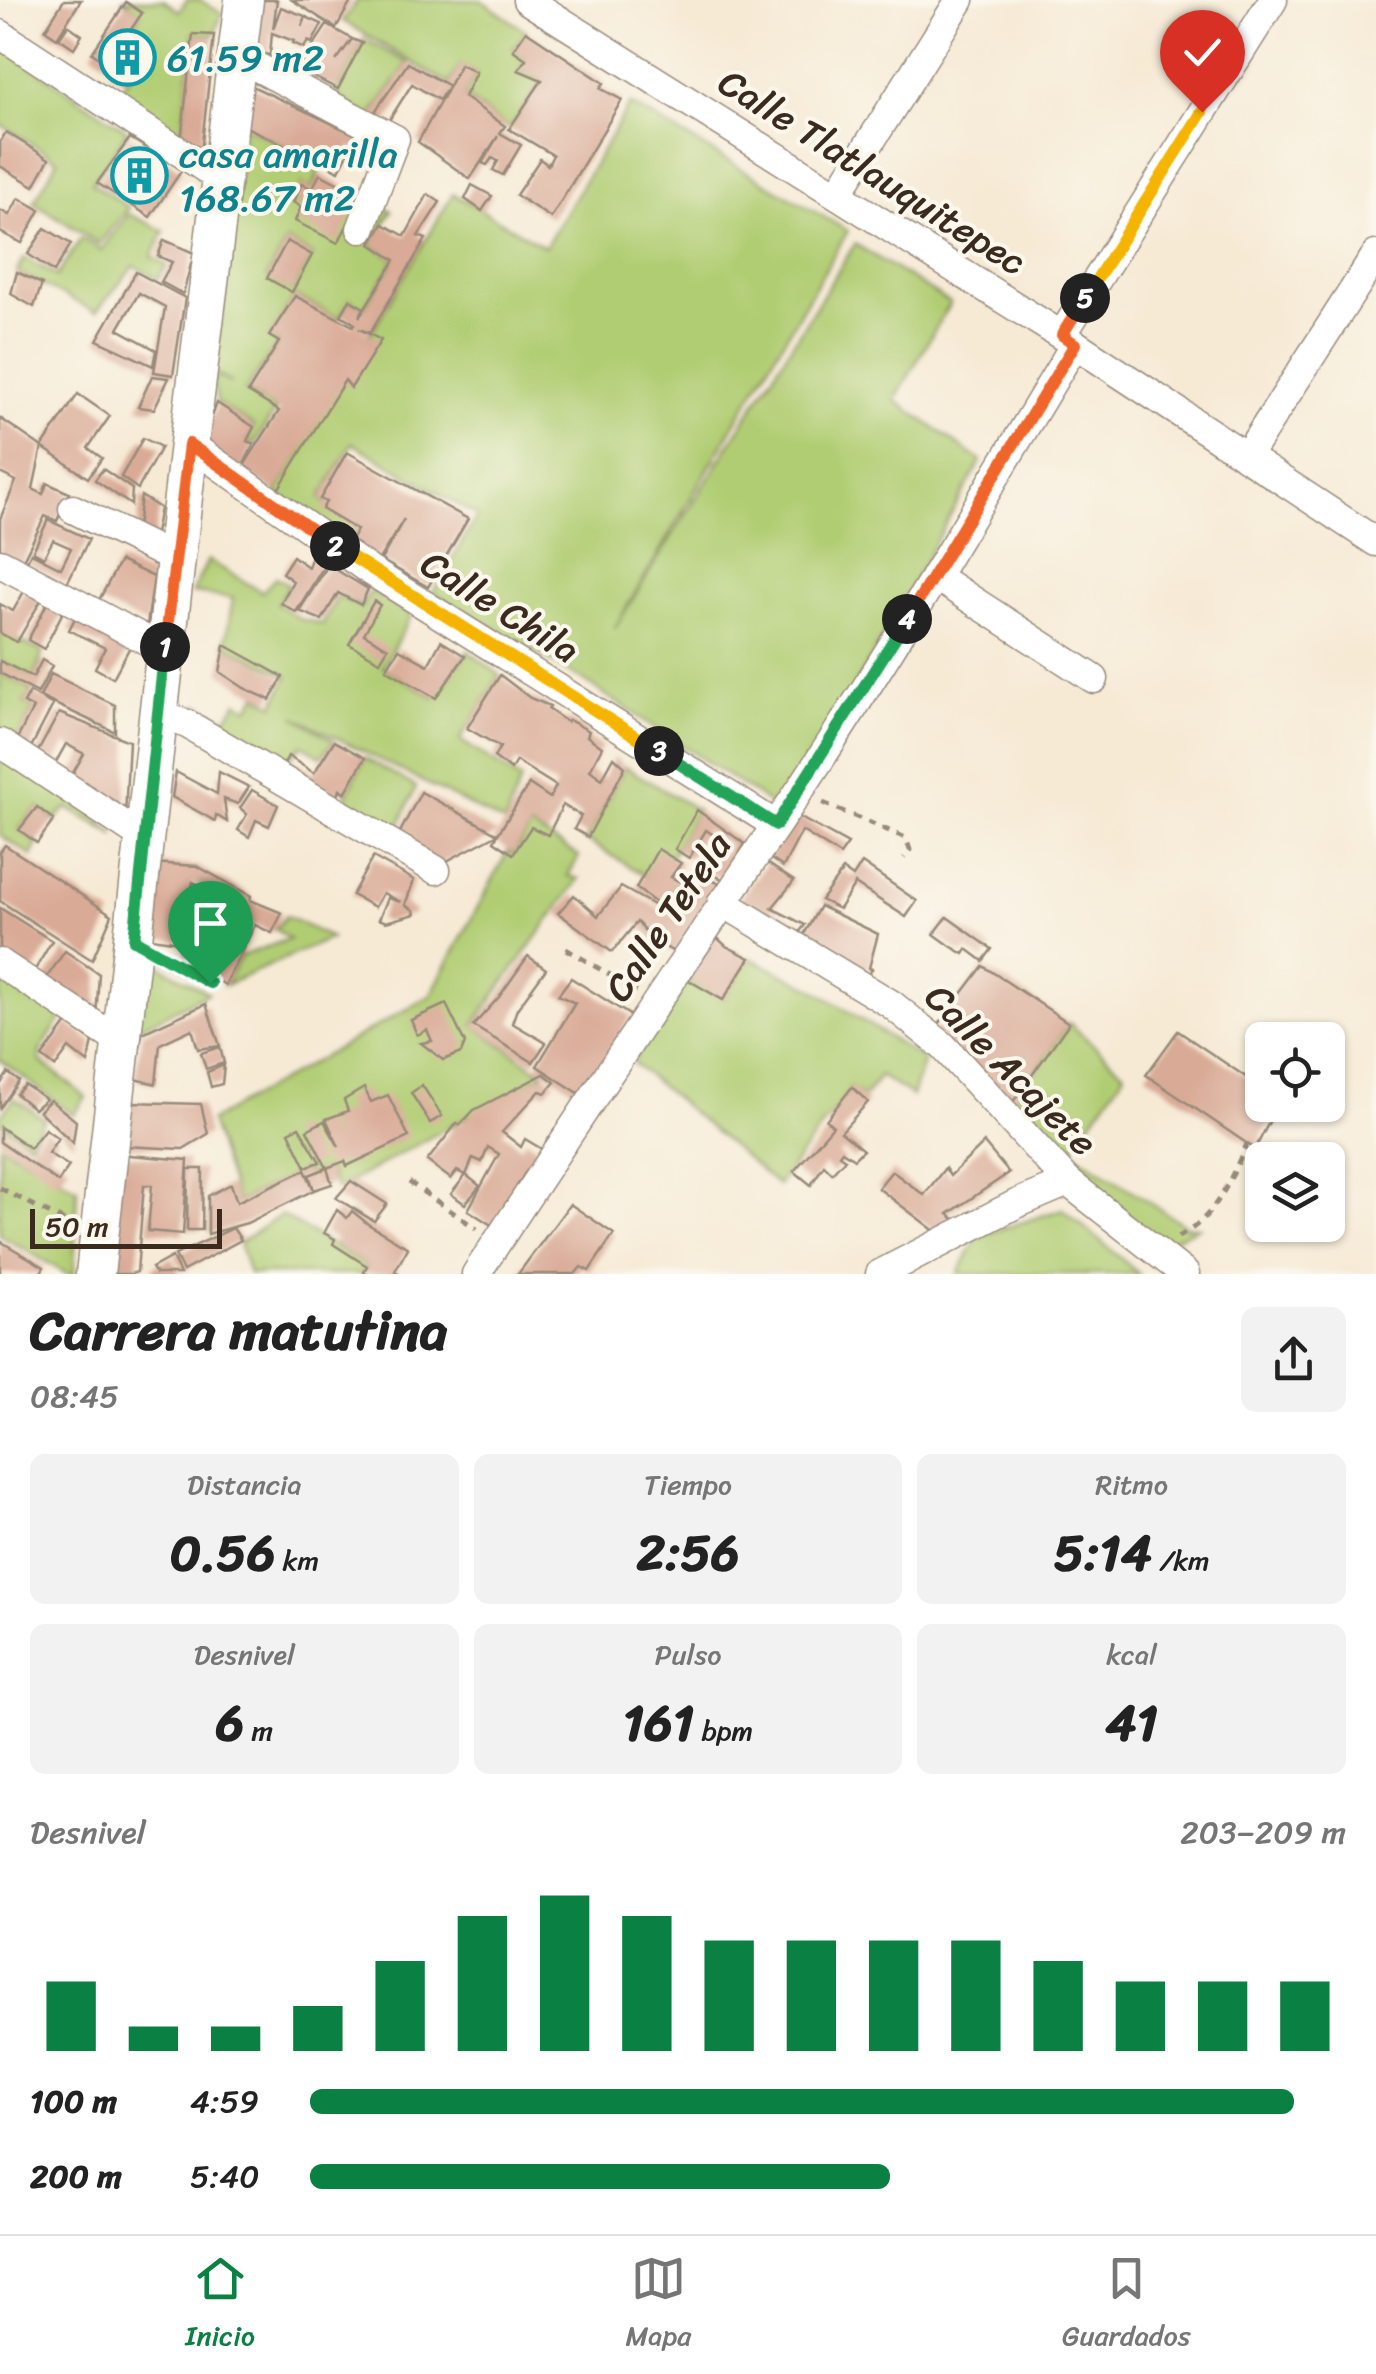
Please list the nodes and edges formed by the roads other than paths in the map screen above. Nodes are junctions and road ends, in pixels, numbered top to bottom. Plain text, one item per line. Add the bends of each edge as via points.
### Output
1 (244, 0) edge
2 (527, 0) edge
3 (960, 0) edge
4 (1272, 0) edge
5 (0, 34) edge
6 (236, 56) junction
7 (220, 178) junction
8 (838, 193) junction
9 (361, 229) dead end
10 (1376, 255) edge
11 (1068, 340) junction
12 (189, 444) junction
13 (1246, 457) junction
14 (73, 509) dead end
15 (1376, 542) edge
16 (175, 559) junction
17 (0, 563) edge
18 (935, 576) junction
19 (165, 650) junction
20 (1094, 679) dead end
21 (157, 714) junction
22 (0, 743) edge
23 (776, 825) junction
24 (144, 838) junction
25 (436, 870) dead end
26 (722, 902) junction
27 (134, 940) junction
28 (0, 963) edge
29 (210, 983) dead end
30 (122, 1042) junction
31 (1068, 1182) junction
32 (98, 1256) edge
33 (922, 1262) edge
34 (883, 1273) edge
35 (476, 1274) edge
36 (1186, 1274) edge

1 - 6 main road
2 - 8 street, Calle Tlatlauquitepec
3 - 8 street
4 - 11 street, Calle Tetela
5 - 7 street
6 - 7 main road
6 - 9 street via 395,138
7 - 12 main road
8 - 11 street, Calle Tlatlauquitepec
10 - 13 street
11 - 13 street, Calle Tlatlauquitepec
11 - 18 street, Calle Tetela
12 - 16 main road
12 - 23 street, Calle Chila via 369,570
13 - 15 street, Calle Tlatlauquitepec
14 - 16 street
16 - 19 main road
17 - 19 street
18 - 20 street
18 - 23 street, Calle Tetela
19 - 21 main road
21 - 24 main road
21 - 25 street via 187,724
22 - 24 street
23 - 26 street, Calle Tetela
24 - 27 main road
26 - 31 street, Calle Acajete via 904,1014 943,1046
26 - 35 street, Calle Tetela
27 - 29 lane
27 - 30 main road
28 - 30 street
30 - 32 main road
31 - 33 street via 1016,1204
31 - 36 street, Calle Acajete
33 - 34 street

